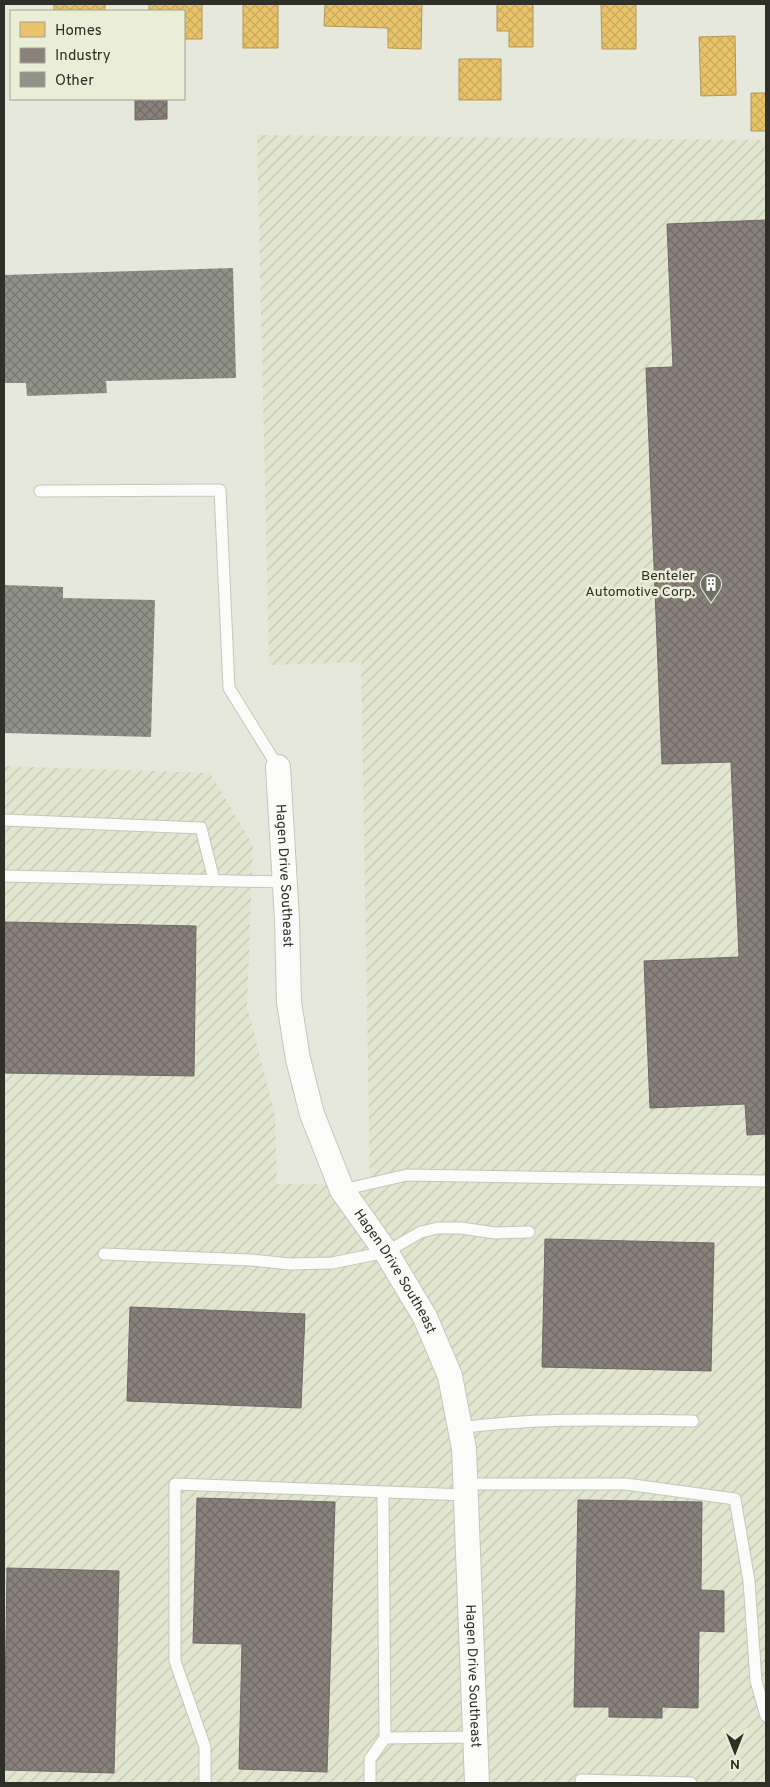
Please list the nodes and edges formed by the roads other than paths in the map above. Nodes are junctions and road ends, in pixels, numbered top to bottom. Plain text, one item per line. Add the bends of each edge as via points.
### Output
1 (40, 491) dead end
2 (278, 767) joint
3 (4, 820) edge
4 (4, 876) edge
5 (214, 880) junction
6 (285, 882) junction
7 (766, 1181) edge
8 (342, 1190) junction
9 (529, 1232) dead end
10 (386, 1252) junction
11 (104, 1254) dead end
12 (694, 1421) dead end
13 (460, 1428) junction
14 (466, 1490) junction
15 (383, 1492) junction
16 (766, 1716) edge
17 (385, 1738) junction
18 (476, 1738) junction
19 (581, 1780) dead end
20 (205, 1783) edge
21 (370, 1783) edge
22 (477, 1783) edge
23 (691, 1783) edge

1 - 2 lane via 220,490 230,688
2 - 6 street, Hagen Drive Southeast
3 - 5 lane via 200,828
4 - 5 lane
5 - 6 lane
6 - 8 street, Hagen Drive Southeast via 289,1002 298,1058 312,1114
7 - 8 lane via 407,1175
8 - 10 street, Hagen Drive Southeast
9 - 10 lane via 438,1228 421,1232
10 - 11 lane via 332,1263 290,1264
10 - 13 street, Hagen Drive Southeast via 425,1316 450,1376
12 - 13 lane via 559,1419
13 - 14 street, Hagen Drive Southeast
14 - 15 lane
14 - 16 lane via 626,1484 735,1499 749,1580 756,1681
14 - 18 street, Hagen Drive Southeast
15 - 17 lane
15 - 20 lane via 174,1484 174,1661 205,1747
17 - 18 lane
17 - 21 lane via 370,1759
18 - 22 street, Hagen Drive Southeast
19 - 23 lane

